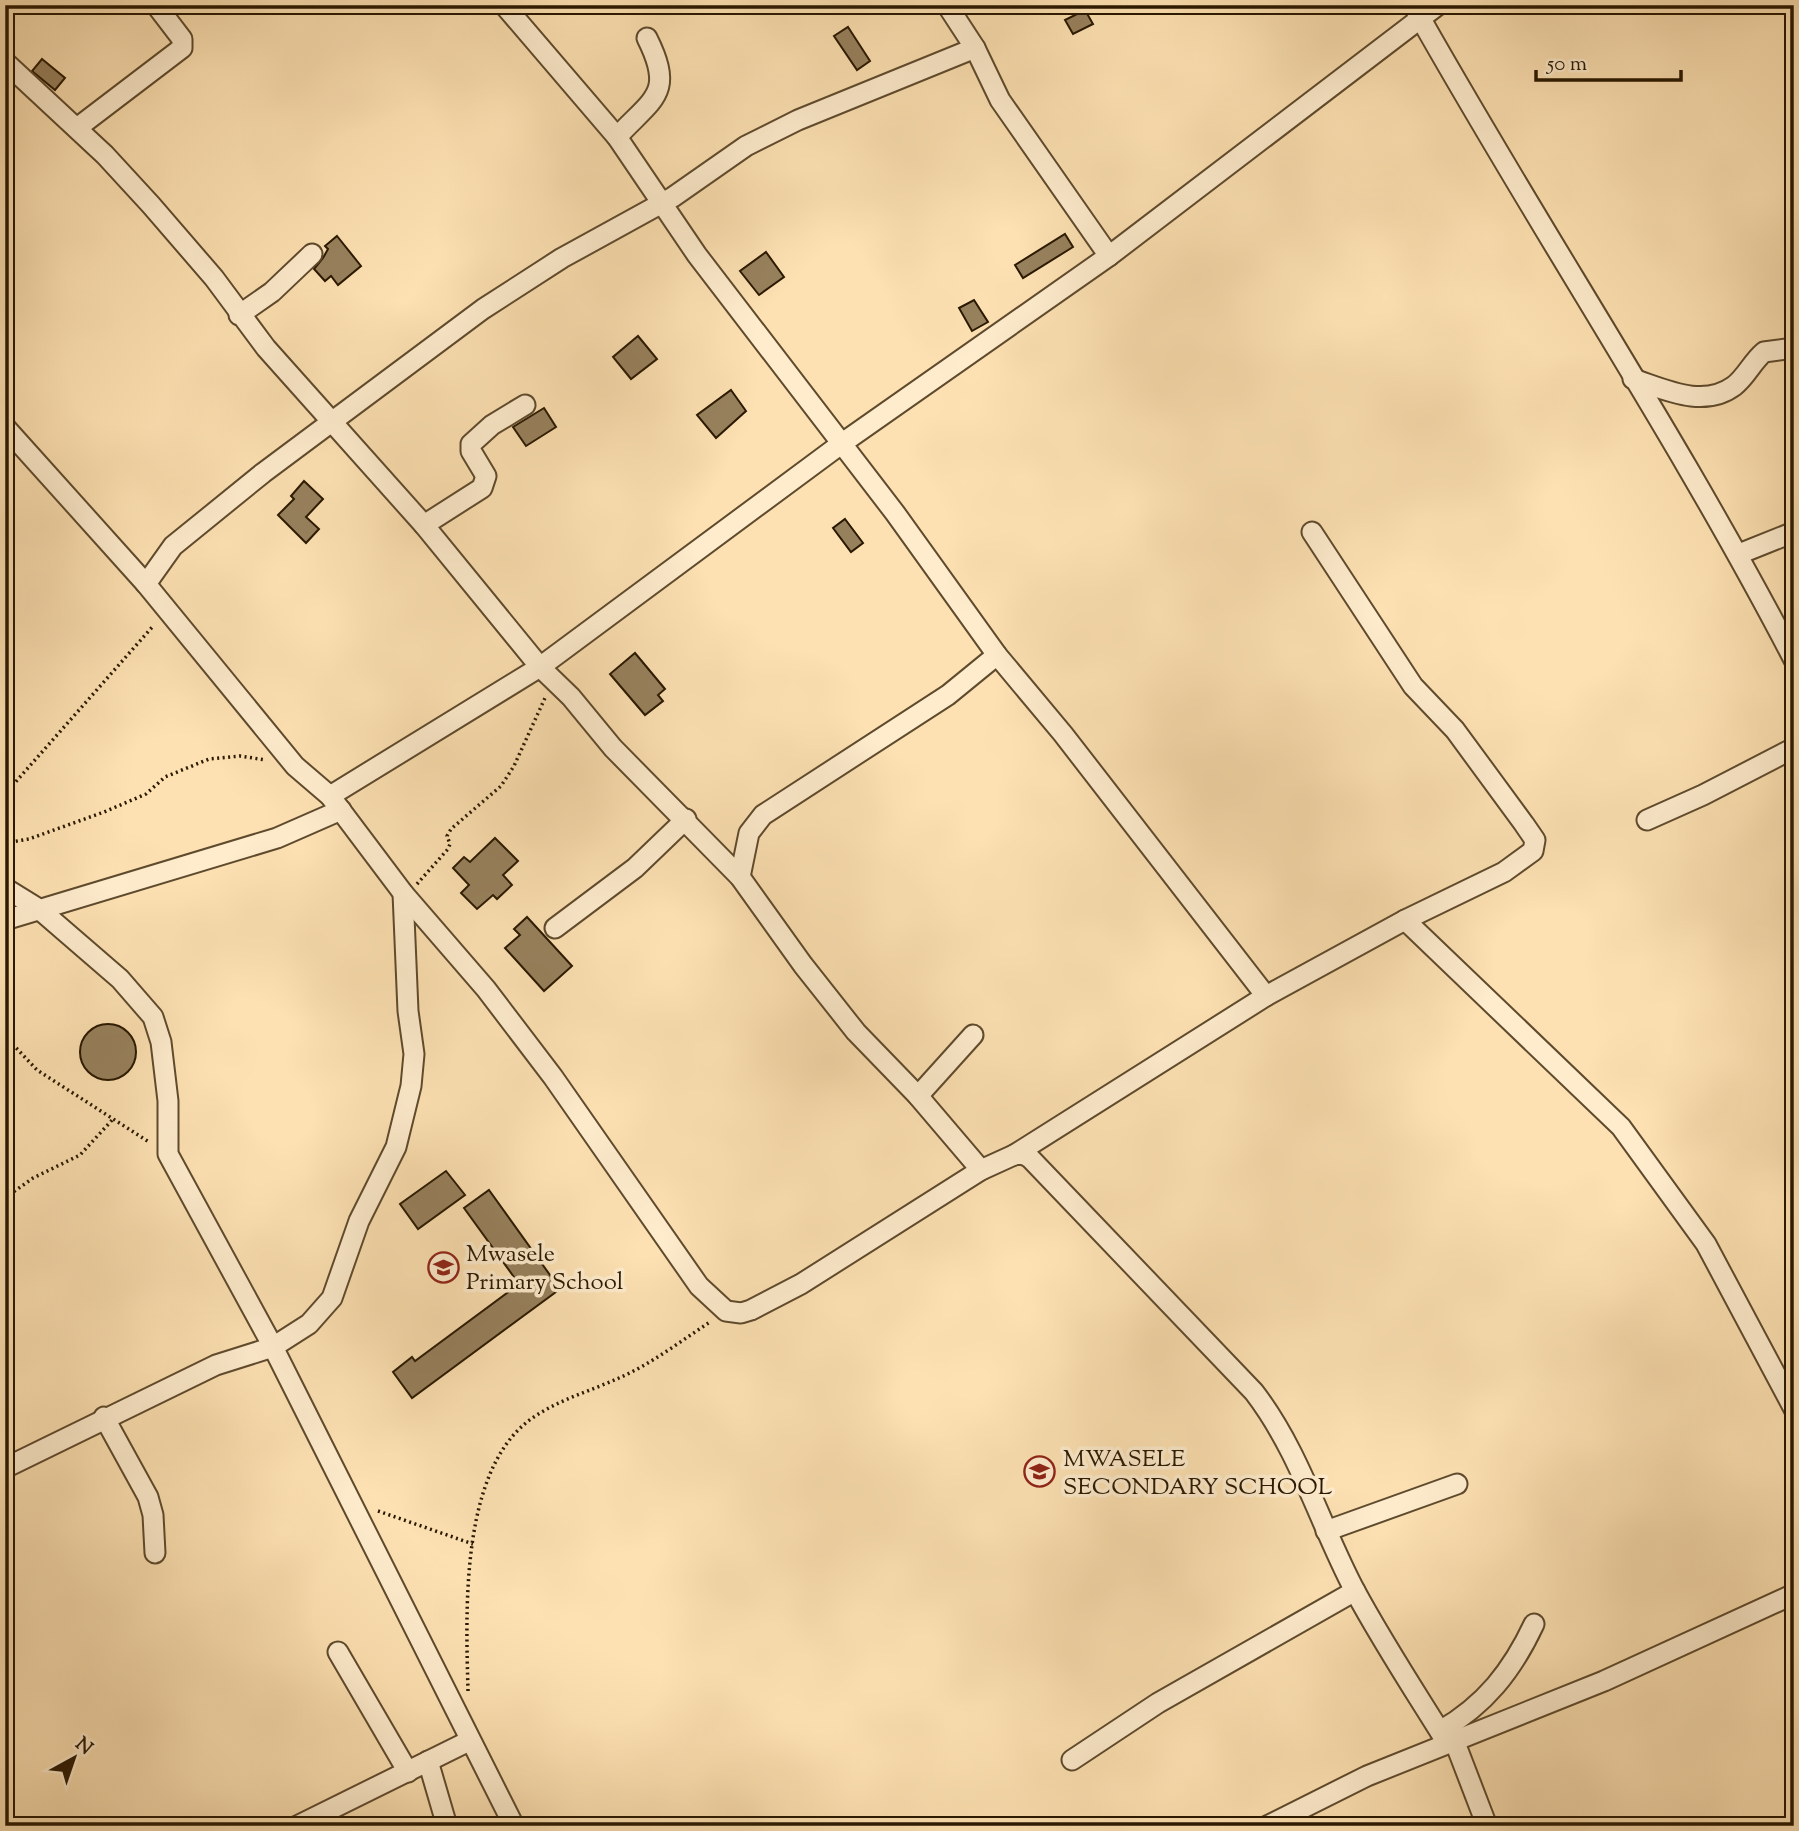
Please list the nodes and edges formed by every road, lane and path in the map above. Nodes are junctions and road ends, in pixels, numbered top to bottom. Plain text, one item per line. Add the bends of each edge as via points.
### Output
1 (156, 5) edge
2 (302, 5) edge
3 (340, 5) edge
4 (504, 5) edge
5 (947, 5) edge
6 (1438, 5) edge
7 (1417, 12) edge
8 (647, 38) dead end
9 (975, 48) junction
10 (5, 62) edge
11 (77, 128) junction
12 (617, 137) junction
13 (663, 203) junction
14 (312, 254) dead end
15 (1109, 256) junction
16 (239, 315) junction
17 (1794, 348) edge
18 (1633, 379) junction
19 (525, 405) dead end
20 (331, 420) junction
21 (5, 427) edge
22 (841, 444) junction
23 (424, 525) junction
24 (1312, 532) dead end
25 (1794, 532) edge
26 (1739, 554) junction
27 (146, 583) junction
28 (167, 610) junction
29 (997, 655) junction
30 (1794, 660) edge
31 (547, 674) junction
32 (1794, 748) edge
33 (295, 766) junction
34 (5, 794) edge
35 (335, 803) junction
36 (686, 819) junction
37 (1647, 820) dead end
38 (5, 843) edge
39 (740, 877) junction
40 (5, 888) edge
41 (404, 894) junction
42 (38, 909) junction
43 (5, 920) edge
44 (1405, 920) junction
45 (555, 928) dead end
46 (1266, 996) junction
47 (973, 1035) dead end
48 (5, 1036) edge
49 (918, 1096) junction
50 (114, 1118) junction
51 (168, 1154) junction
52 (1014, 1155) junction
53 (981, 1170) junction
54 (5, 1198) edge
55 (726, 1311) junction
56 (273, 1347) junction
57 (1794, 1409) edge
58 (104, 1417) junction
59 (5, 1468) edge
60 (1457, 1484) dead end
61 (352, 1505) junction
62 (1326, 1531) junction
63 (473, 1544) junction
64 (155, 1553) dead end
65 (1355, 1591) junction
66 (1794, 1594) edge
67 (1534, 1624) dead end
68 (338, 1652) dead end
69 (468, 1699) dead end
70 (1447, 1738) junction
71 (469, 1741) junction
72 (1072, 1760) dead end
73 (428, 1761) junction
74 (408, 1772) junction
75 (297, 1826) edge
76 (447, 1826) edge
77 (514, 1826) edge
78 (1266, 1826) edge
79 (1487, 1826) edge

1 - 11 street via 182,39 182,48
2 - 3 path via 325,10
4 - 12 street
5 - 9 street
6 - 7 street
7 - 15 street
7 - 18 street
8 - 12 street via 661,73 659,92 651,106
9 - 13 street via 798,120 746,146
9 - 15 street via 1000,100
10 - 11 street
11 - 16 street via 151,205 214,278
12 - 13 street
13 - 20 street via 562,258 483,309
13 - 22 street via 697,255
14 - 16 street via 272,292
15 - 22 street
16 - 20 street
17 - 18 street via 1764,352 1736,384 1711,396 1687,397
18 - 26 street
19 - 23 street via 492,425 470,446 486,476 482,488
20 - 23 street
20 - 27 street via 173,546
21 - 27 street
22 - 29 street
22 - 31 street
23 - 31 street
24 - 44 street via 1413,686 1455,730 1535,840 1533,851 1504,872
25 - 26 street
26 - 30 street
27 - 28 street
28 - 33 street
28 - 34 path
29 - 39 street via 948,695 763,815 749,833
29 - 46 street
31 - 35 street
31 - 36 street via 613,748
31 - 41 path via 501,786 451,829 448,849
32 - 37 street
33 - 35 street
33 - 38 path via 240,756 209,759 165,776 146,794 104,813
35 - 41 street
35 - 42 street via 277,838
36 - 39 street
36 - 45 street via 635,868
39 - 49 street via 841,1013
40 - 42 street
41 - 55 street via 486,989 699,1286
41 - 56 street via 414,1054 396,1147 359,1221 332,1298 309,1324
42 - 43 street
42 - 51 street via 120,979 153,1017 168,1101
44 - 46 street
44 - 57 street via 1621,1127 1706,1244
46 - 52 street
47 - 49 street
48 - 50 path via 37,1070
49 - 53 street
50 - 51 path
50 - 54 path via 80,1155
51 - 56 street
52 - 53 street
52 - 62 street via 1030,1158 1254,1392 1292,1451
53 - 55 street via 801,1284 751,1310
55 - 63 path via 632,1371 551,1407 517,1431 486,1487
56 - 58 street via 216,1365
56 - 61 street
58 - 59 street
58 - 64 street via 148,1497
60 - 62 street
61 - 63 path
61 - 71 street
62 - 65 street
63 - 69 path via 466,1602
65 - 70 street
65 - 72 street via 1158,1703
66 - 70 street via 1604,1681
67 - 70 street via 1517,1659
68 - 74 street
70 - 78 street
70 - 79 street
71 - 73 street
71 - 77 street
73 - 74 street
73 - 76 street
74 - 75 street

